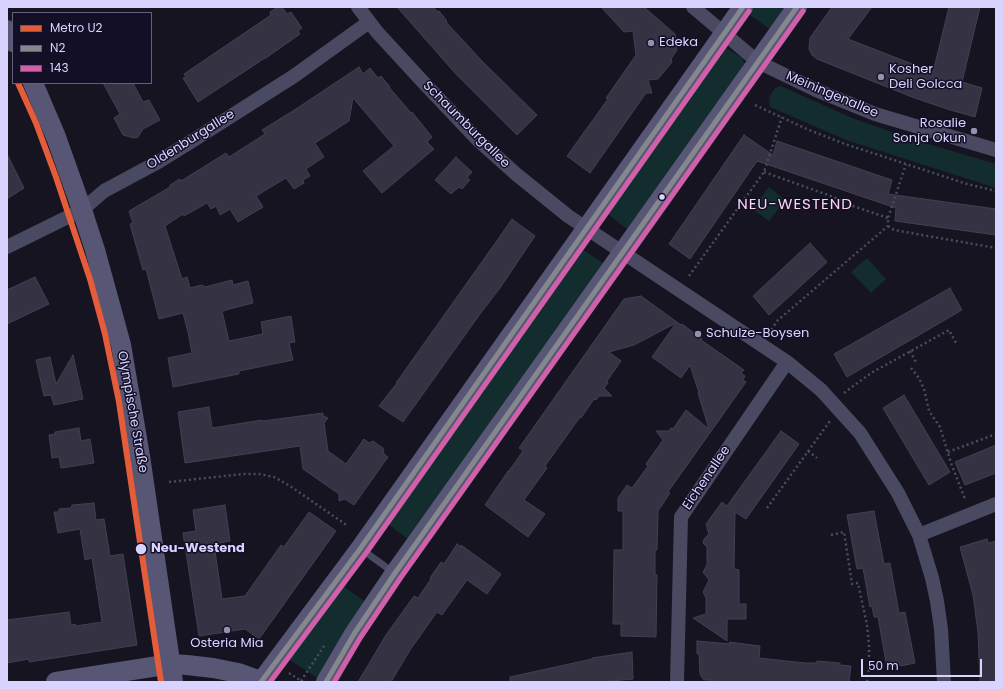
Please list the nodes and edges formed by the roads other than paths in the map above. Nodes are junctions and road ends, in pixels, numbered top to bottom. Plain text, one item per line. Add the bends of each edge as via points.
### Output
1 (358, 7) edge
2 (743, 7) edge
3 (797, 7) edge
4 (697, 10) edge
5 (369, 22) junction
6 (7, 30) edge
7 (724, 33) junction
8 (12, 40) edge
9 (758, 62) junction
10 (33, 84) edge
11 (996, 150) edge
12 (82, 210) junction
13 (587, 228) junction
14 (7, 247) edge
15 (623, 252) junction
16 (786, 362) junction
17 (996, 504) edge
18 (919, 535) junction
19 (360, 549) junction
20 (395, 573) junction
21 (172, 673) edge
22 (56, 682) edge
23 (262, 682) edge
24 (326, 682) edge
25 (677, 682) edge
26 (944, 682) edge

1 - 5 street, Schaumburgallee
2 - 7 main road
3 - 9 main road
4 - 7 street, Meiningenallee
5 - 12 street, Oldenburgallee via 294,76 158,162 104,191
5 - 13 street, Schaumburgallee via 483,144 522,179
6 - 8 main road
7 - 9 street, Meiningenallee
7 - 13 main road
9 - 11 street, Meiningenallee via 816,90 875,114
9 - 15 main road
10 - 12 main road, Olympische Straße
12 - 14 street, Oldenburgallee
12 - 21 main road, Olympische Straße via 121,345
13 - 15 street, Schaumburgallee
13 - 19 main road
15 - 16 street, Schaumburgallee
15 - 20 main road
16 - 18 street, Schaumburgallee via 821,390 860,433 898,493
16 - 25 street, Eichenallee via 681,517
17 - 18 street
18 - 26 street, Schaumburgallee via 937,601 942,635
19 - 20 lane
19 - 23 main road
20 - 24 main road via 354,634
21 - 22 main road
21 - 23 main road via 187,665 238,673

